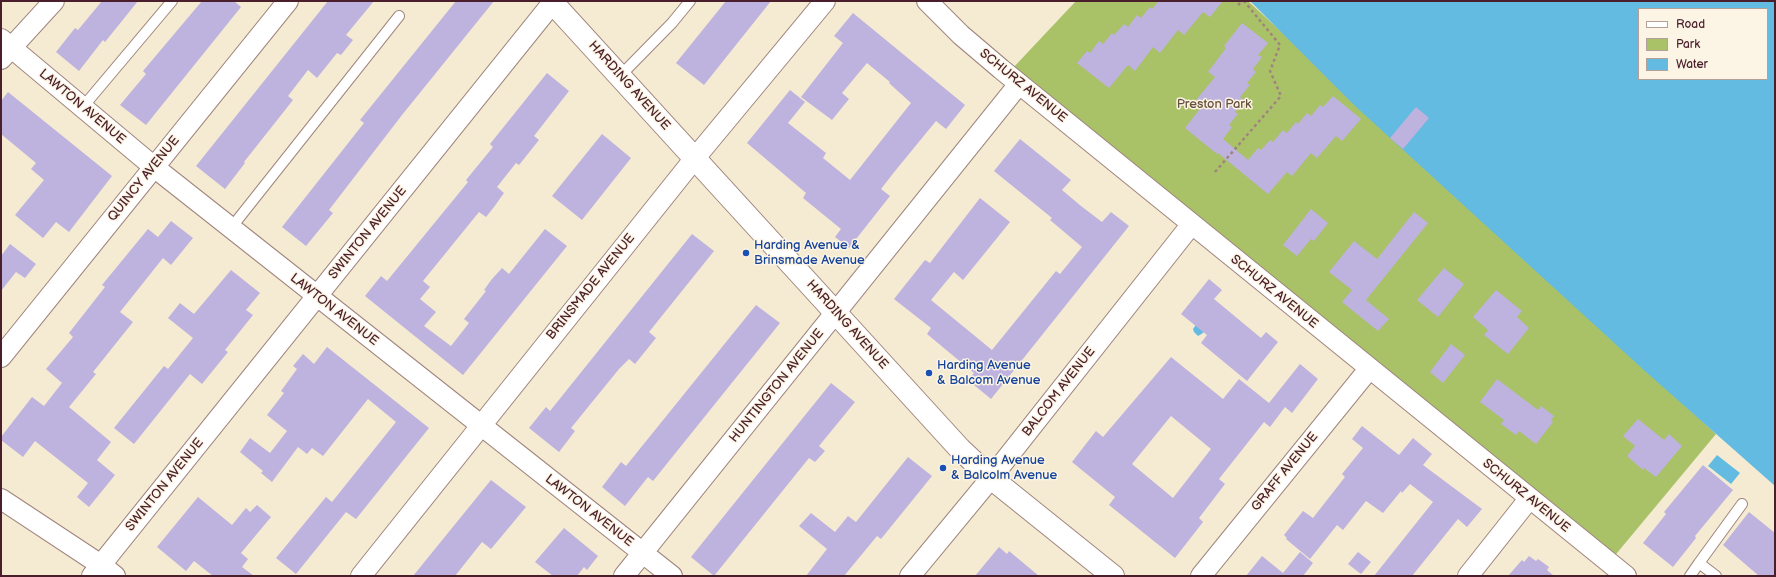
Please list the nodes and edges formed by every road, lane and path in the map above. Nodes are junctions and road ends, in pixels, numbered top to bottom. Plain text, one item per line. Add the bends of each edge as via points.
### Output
1 (54, 1) edge
2 (172, 1) edge
3 (288, 1) edge
4 (553, 1) edge
5 (690, 1) edge
6 (825, 1) edge
7 (927, 1) edge
8 (1243, 1) edge
9 (1238, 5) dead end
10 (399, 16) dead end
11 (4, 49) edge
12 (620, 76) junction
13 (1020, 84) junction
14 (82, 108) junction
15 (695, 158) junction
16 (154, 167) junction
17 (1214, 172) dead end
18 (1191, 224) junction
19 (231, 228) junction
20 (317, 297) junction
21 (835, 313) junction
22 (1, 357) edge
23 (1369, 369) junction
24 (481, 425) junction
25 (991, 478) junction
26 (1, 499) edge
27 (1529, 499) junction
28 (1742, 504) dead end
29 (642, 553) junction
30 (1699, 563) junction
31 (103, 572) edge
32 (361, 576) edge
33 (624, 576) edge
34 (672, 576) edge
35 (910, 576) edge
36 (1113, 576) edge
37 (1201, 576) edge
38 (1468, 576) edge
39 (1626, 576) edge
40 (1690, 576) edge
41 (1716, 576) edge

1 - 11 street
2 - 14 lane
3 - 16 street, QUINCY AVENUE
4 - 12 street, HARDING AVENUE
4 - 20 street, SWINTON AVENUE
5 - 12 lane
6 - 15 street, BRINSMADE AVENUE
7 - 13 street, SCHURZ AVENUE via 961,35
8 - 9 path
8 - 17 path via 1280,45 1270,71 1281,96
10 - 19 lane
11 - 14 street, LAWTON AVENUE
12 - 15 street, HARDING AVENUE
13 - 18 street, SCHURZ AVENUE
13 - 21 street, HUNTINGTON AVENUE
14 - 16 street, LAWTON AVENUE
15 - 21 street, HARDING AVENUE
15 - 24 street, BRINSMADE AVENUE
16 - 19 street, LAWTON AVENUE
16 - 22 street, QUINCY AVENUE
18 - 23 street, SCHURZ AVENUE
18 - 25 street, BALCOM AVENUE
19 - 20 street, LAWTON AVENUE
20 - 24 street, LAWTON AVENUE
20 - 31 street, SWINTON AVENUE
21 - 25 street, HARDING AVENUE via 960,450
21 - 29 street, HUNTINGTON AVENUE
23 - 27 street, SCHURZ AVENUE
23 - 37 street, GRAFF AVENUE
24 - 29 street, LAWTON AVENUE
24 - 32 street, BRINSMADE AVENUE
25 - 35 street, BALCOM AVENUE
25 - 36 street, HARDING AVENUE
26 - 31 street
27 - 38 street
27 - 39 street, SCHURZ AVENUE
28 - 30 lane
29 - 33 street, HUNTINGTON AVENUE
29 - 34 street, LAWTON AVENUE
30 - 40 lane
30 - 41 lane

